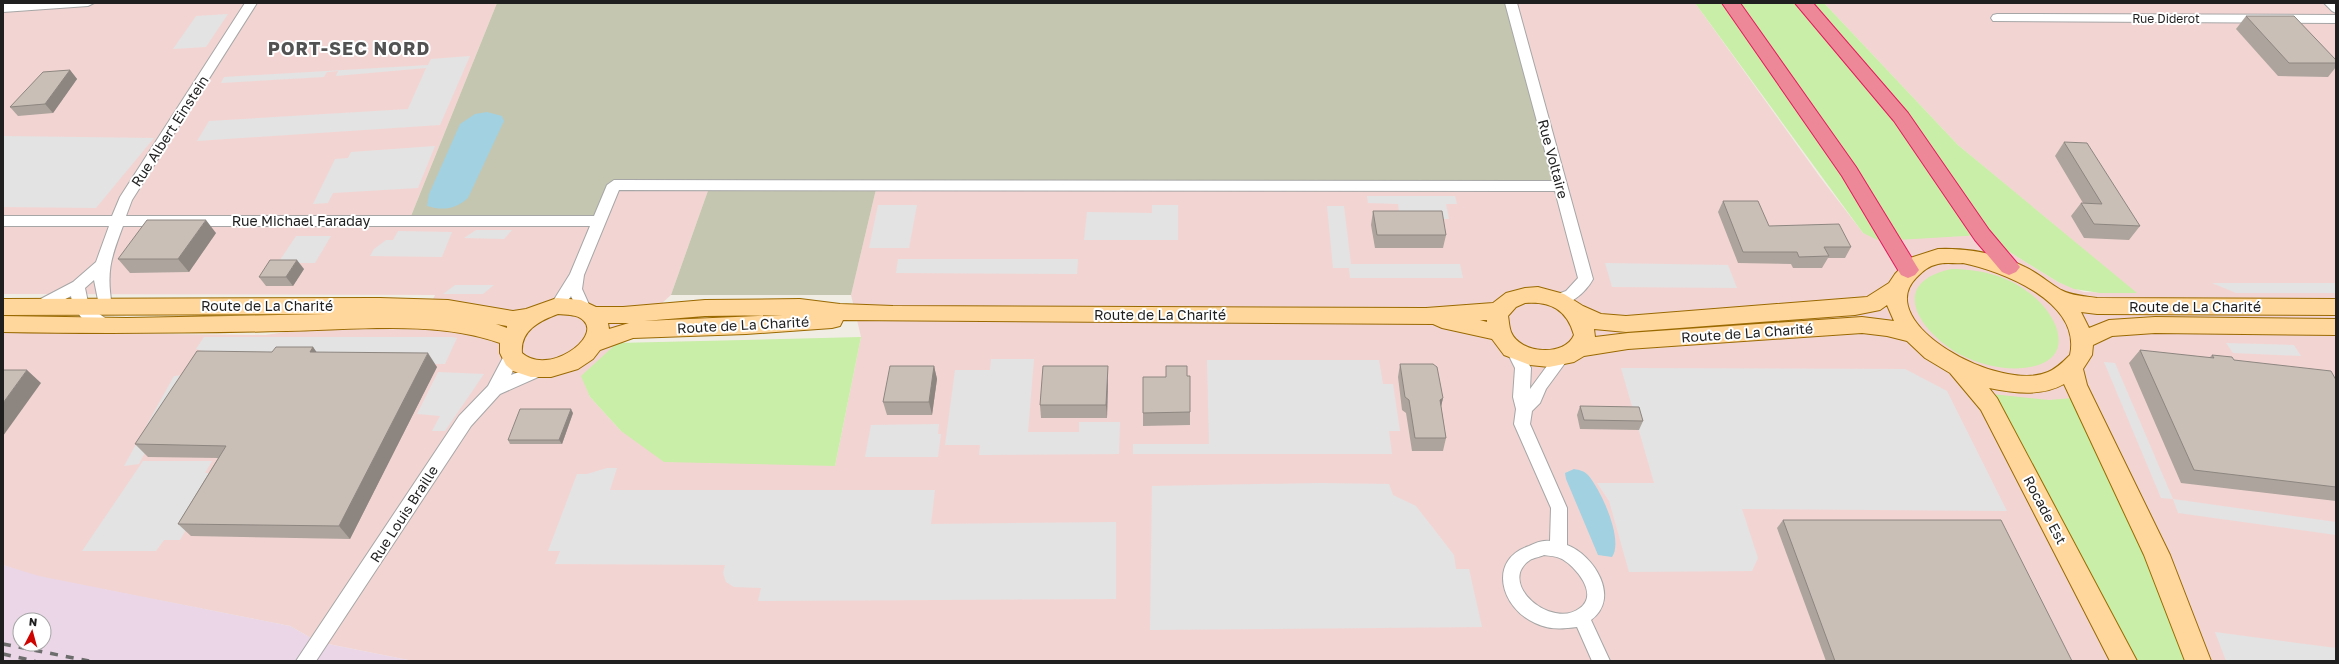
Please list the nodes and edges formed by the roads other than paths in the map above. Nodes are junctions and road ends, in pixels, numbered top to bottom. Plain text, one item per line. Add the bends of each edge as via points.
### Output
1 (88, 3) edge
2 (251, 3) edge
3 (1511, 3) edge
4 (1731, 3) edge
5 (1804, 3) edge
6 (2330, 3) edge
7 (3, 8) edge
8 (2336, 9) edge
9 (1996, 18) dead end
10 (2336, 19) edge
11 (1560, 186) junction
12 (598, 220) junction
13 (3, 221) edge
14 (117, 222) junction
15 (102, 265) junction
16 (2009, 267) junction
17 (1908, 270) junction
18 (577, 275) junction
19 (1897, 289) junction
20 (2056, 296) junction
21 (1557, 300) junction
22 (80, 301) junction
23 (558, 306) junction
24 (3, 307) edge
25 (2336, 308) edge
26 (1499, 311) junction
27 (588, 312) junction
28 (1575, 312) junction
29 (893, 314) junction
30 (3, 316) edge
31 (105, 316) junction
32 (1426, 316) junction
33 (530, 317) junction
34 (3, 324) edge
35 (2336, 327) edge
36 (1914, 334) junction
37 (1506, 341) junction
38 (2082, 341) junction
39 (594, 343) junction
40 (511, 347) junction
41 (1579, 348) junction
42 (1560, 359) junction
43 (1956, 366) junction
44 (2072, 369) junction
45 (540, 370) junction
46 (494, 390) junction
47 (1524, 409) junction
48 (1558, 550) junction
49 (1581, 617) junction
50 (305, 661) edge
51 (1602, 661) edge
52 (2124, 661) edge
53 (2198, 661) edge

1 - 7 street
2 - 14 street, Rue Albert Einstein via 125,200
3 - 11 street, Rue Voltaire
4 - 17 highway via 1747,30 1810,114 1856,183
5 - 16 highway via 1901,117 1982,235
6 - 8 street
9 - 10 street, Rue Diderot
11 - 12 street via 614,185
11 - 21 street, Rue Voltaire via 1586,279 1571,295
12 - 14 street, Rue Michael Faraday
12 - 18 street
13 - 14 street, Rue Michael Faraday
14 - 15 street, Rue Albert Einstein
15 - 22 street, Rue Albert Einstein
15 - 31 street, Rue Albert Einstein via 101,285
16 - 17 main road via 1979,258 1951,256 1926,260
16 - 20 main road via 2034,280
17 - 19 main road
18 - 23 street
18 - 27 street via 575,289
19 - 28 main road, Route de La Charité via 1872,304 1855,307 1647,323 1599,322
19 - 36 main road via 1899,311
20 - 25 main road, Route de La Charité via 2073,303 2097,306
20 - 38 main road via 2078,326
21 - 26 main road via 1538,295 1519,296
21 - 28 main road
22 - 24 main road via 38,307
22 - 30 main road via 71,315
22 - 31 main road
23 - 27 main road via 572,306
23 - 33 main road
26 - 32 main road, Route de La Charité
26 - 37 main road via 1497,322
27 - 29 main road, Route de La Charité via 627,315 706,308 800,307
27 - 39 main road via 599,327
28 - 41 main road via 1583,324 1585,333
29 - 32 main road, Route de La Charité
29 - 39 main road, Route de La Charité via 784,324 632,330
31 - 33 main road, Route de La Charité via 423,307 448,308 513,319
31 - 34 main road, Route de La Charité
31 - 40 main road, Route de La Charité via 459,324 482,328
32 - 37 main road, Route de La Charité
33 - 40 main road via 518,327
35 - 38 main road, Route de La Charité via 2155,325 2109,328
36 - 41 main road, Route de La Charité via 1862,325 1628,341
36 - 43 main road via 1932,352
37 - 42 main road via 1536,358
37 - 47 street via 1523,368 1521,397
38 - 44 main road via 2080,356
39 - 45 main road via 572,362
40 - 45 main road via 522,366
40 - 46 street, Rue Louis Braille via 505,372
41 - 42 main road via 1571,355
42 - 47 street via 1539,386 1534,399
43 - 44 main road via 1982,377 2010,383 2035,384 2057,379
43 - 52 main road, Rocade Est via 1989,404
44 - 53 main road via 2079,391 2156,555
45 - 46 street, Rue Louis Braille
46 - 50 street, Rue Louis Braille via 465,421
47 - 48 street via 1522,424 1559,508
48 - 49 street via 1571,555 1591,574 1595,586 1595,599 1590,609
48 - 49 street via 1531,550 1520,556 1513,565 1510,576 1511,588 1518,600 1540,618 1569,622
49 - 51 street

